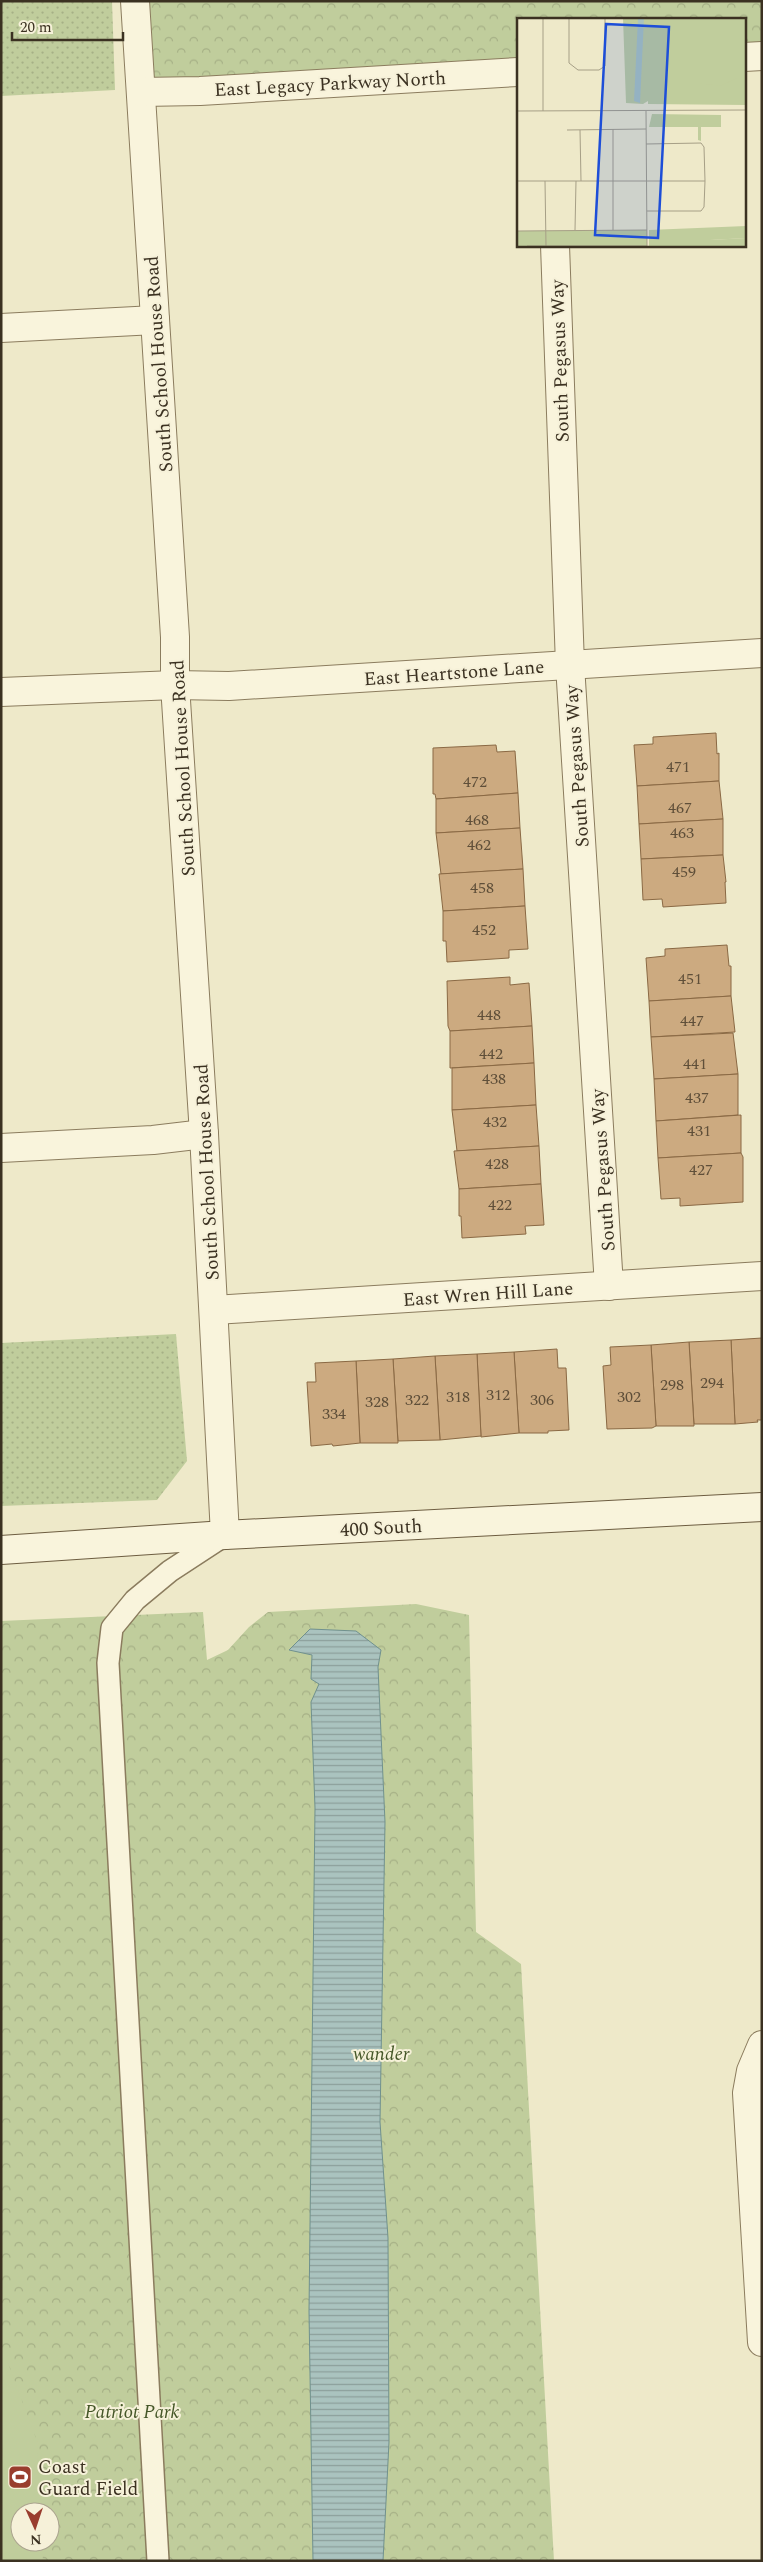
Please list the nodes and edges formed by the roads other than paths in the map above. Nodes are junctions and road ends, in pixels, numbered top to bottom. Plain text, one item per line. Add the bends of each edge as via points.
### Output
1 (135, 1) edge
2 (762, 56) edge
3 (746, 57) edge
4 (517, 72) edge
5 (141, 92) junction
6 (555, 246) edge
7 (155, 320) junction
8 (1, 328) edge
9 (762, 652) edge
10 (570, 665) junction
11 (176, 685) junction
12 (1, 692) edge
13 (204, 1134) junction
14 (1, 1148) edge
15 (762, 1276) edge
16 (609, 1286) junction
17 (214, 1310) junction
18 (762, 1507) edge
19 (225, 1535) junction
20 (1, 1550) edge
21 (762, 2046) edge
22 (762, 2342) edge
23 (158, 2561) edge

1 - 5 street, South School House Road
2 - 3 street
4 - 5 street, East Legacy Parkway North
5 - 7 street, South School House Road
6 - 10 street, South Pegasus Way
7 - 8 street
7 - 11 street, South School House Road
9 - 10 street, East Heartstone Lane
10 - 11 street, East Heartstone Lane via 229,686
10 - 16 street, South Pegasus Way
11 - 12 street, East Heartstone Lane
11 - 13 street, South School House Road
13 - 14 street
13 - 17 street, South School House Road
15 - 16 street, East Wren Hill Lane
16 - 17 street, East Wren Hill Lane
17 - 19 street, South School House Road
18 - 19 street, 400 South
19 - 20 street, 400 South
19 - 23 lane via 170,1570 134,1600 112,1628 108,1663
21 - 22 street via 750,2071 747,2092

